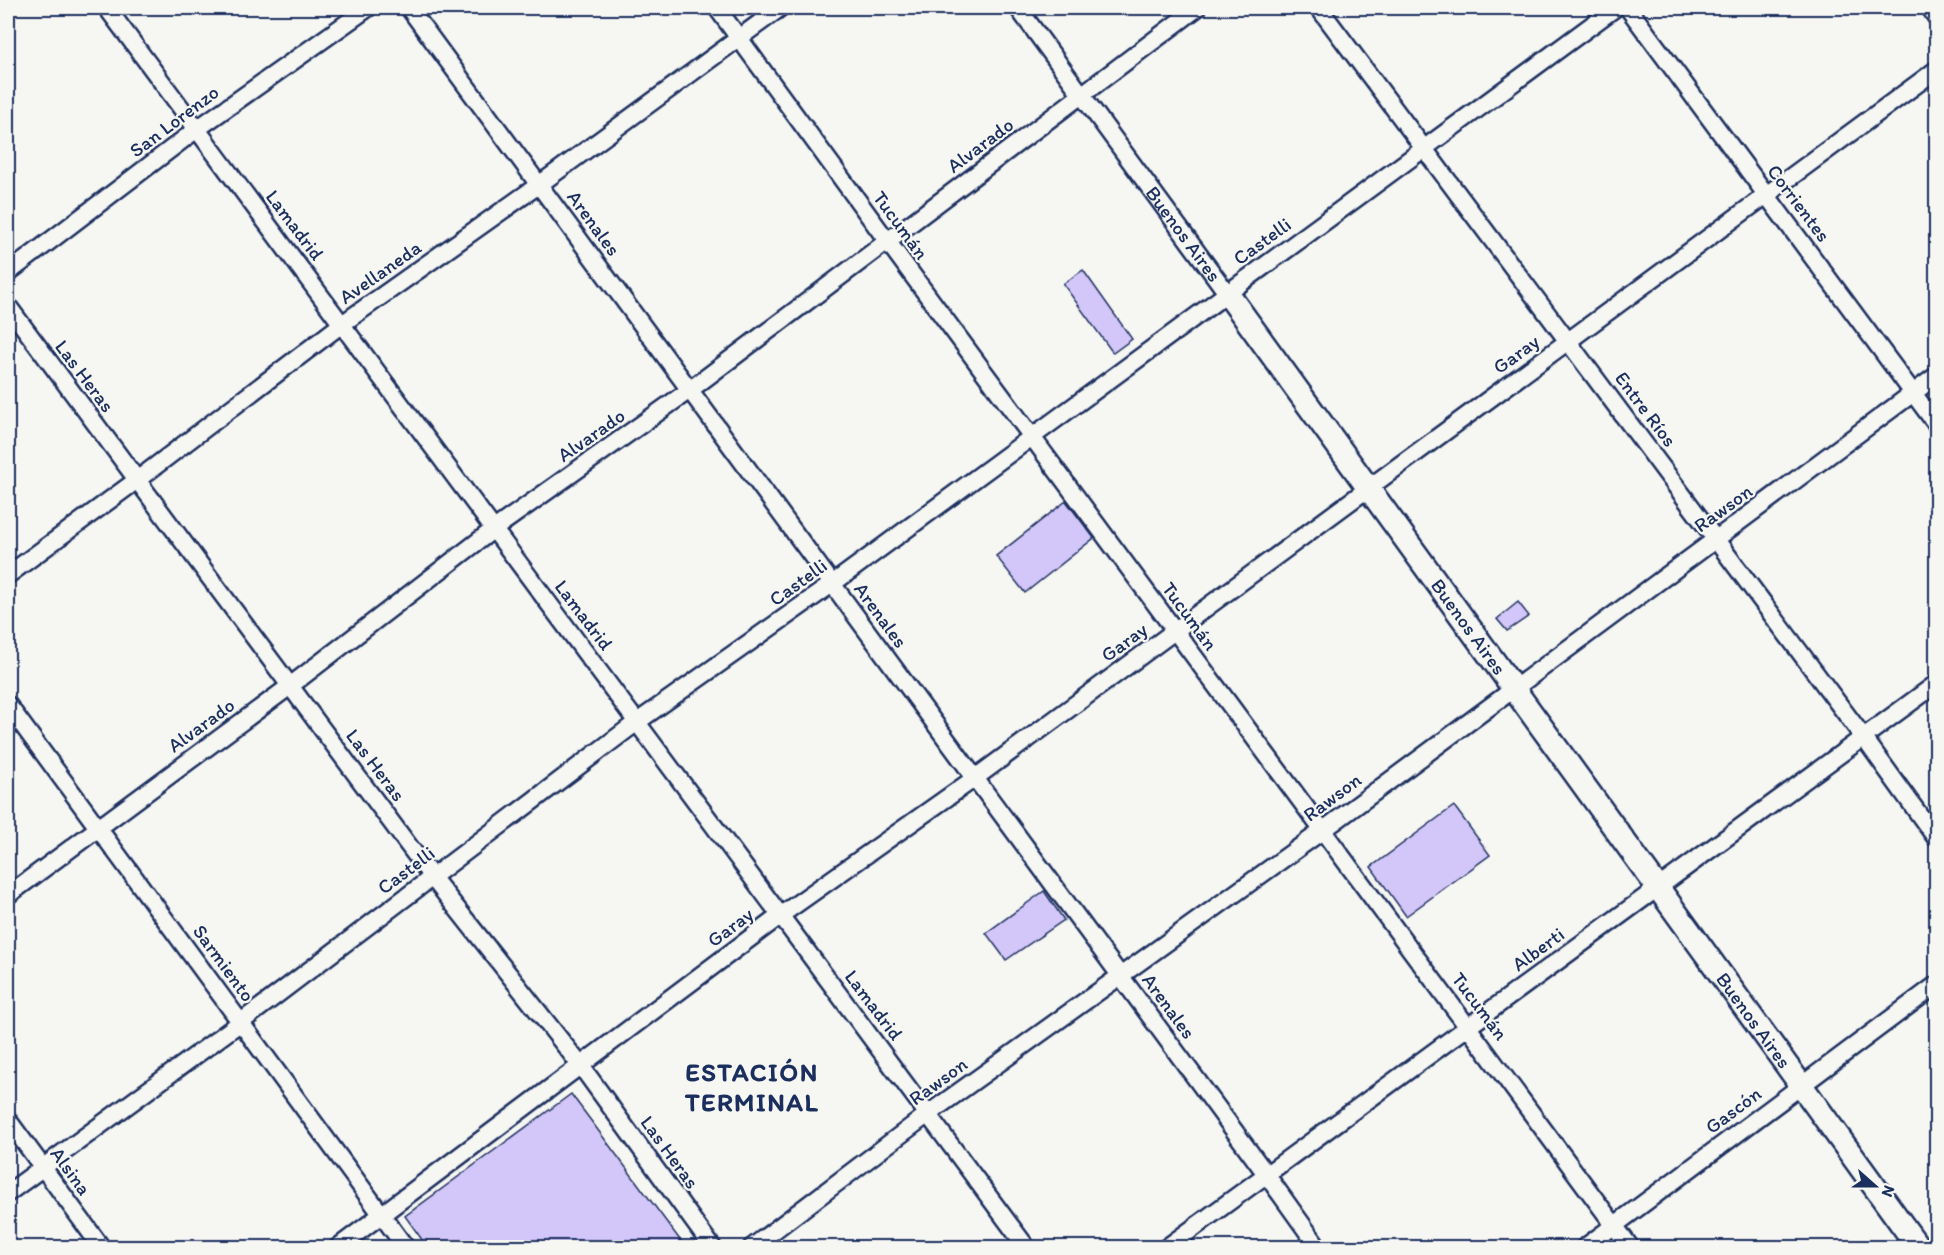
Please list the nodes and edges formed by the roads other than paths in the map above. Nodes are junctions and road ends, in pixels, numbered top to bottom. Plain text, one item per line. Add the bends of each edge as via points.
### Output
1 (107, 8) edge
2 (368, 8) edge
3 (409, 8) edge
4 (717, 8) edge
5 (780, 8) edge
6 (1018, 8) edge
7 (1197, 8) edge
8 (1319, 8) edge
9 (1615, 8) edge
10 (1628, 8) edge
11 (1930, 8) edge
12 (1936, 17) edge
13 (739, 38) junction
14 (1936, 70) edge
15 (1082, 94) junction
16 (197, 129) junction
17 (1424, 148) junction
18 (540, 184) junction
19 (1767, 195) junction
20 (888, 242) junction
21 (8, 273) edge
22 (1227, 293) junction
23 (8, 306) edge
24 (342, 324) junction
25 (1569, 341) junction
26 (1936, 376) edge
27 (691, 389) junction
28 (1914, 393) junction
29 (1936, 424) edge
30 (1032, 437) junction
31 (137, 480) junction
32 (1369, 488) junction
33 (494, 529) junction
34 (1716, 539) junction
35 (8, 575) edge
36 (832, 584) junction
37 (1175, 631) junction
38 (1936, 684) edge
39 (290, 686) junction
40 (1514, 688) junction
41 (8, 705) edge
42 (637, 722) junction
43 (1864, 738) junction
44 (975, 778) junction
45 (98, 827) junction
46 (1322, 831) junction
47 (1936, 838) edge
48 (432, 877) junction
49 (1658, 887) junction
50 (8, 895) edge
51 (781, 915) junction
52 (1121, 976) junction
53 (1936, 985) edge
54 (241, 1022) junction
55 (1469, 1026) junction
56 (580, 1066) junction
57 (1802, 1085) junction
58 (928, 1114) junction
59 (8, 1120) edge
60 (42, 1167) junction
61 (1266, 1174) junction
62 (8, 1193) edge
63 (381, 1215) junction
64 (1615, 1225) junction
65 (102, 1248) edge
66 (337, 1248) edge
67 (406, 1248) edge
68 (713, 1248) edge
69 (751, 1248) edge
70 (1027, 1248) edge
71 (1166, 1248) edge
72 (1319, 1248) edge
73 (1584, 1248) edge
74 (1631, 1248) edge
75 (1919, 1248) edge

1 - 16 street, Lamadrid
2 - 16 street, San Lorenzo
3 - 18 street, Arenales
4 - 13 street, Tucumán
5 - 13 street, Avellaneda
6 - 15 street, Buenos Aires
7 - 15 street, Alvarado
8 - 17 street, Entre Ríos
9 - 17 street, Castelli
10 - 19 street, Corrientes
11 - 12 street
13 - 18 street, Avellaneda
13 - 20 street, Tucumán
14 - 19 street, Garay
15 - 20 street, Alvarado
15 - 22 street, Buenos Aires
16 - 21 street, San Lorenzo
16 - 24 street, Lamadrid
17 - 22 street, Castelli
17 - 25 street, Entre Ríos
18 - 24 street, Avellaneda
18 - 27 street, Arenales
19 - 25 street, Garay
19 - 28 street, Corrientes
20 - 27 street, Alvarado
20 - 30 street, Tucumán
22 - 30 street, Castelli
22 - 32 street, Buenos Aires
23 - 31 street, Las Heras
24 - 31 street, Avellaneda
24 - 33 street, Lamadrid
25 - 32 street, Garay
25 - 34 street, Entre Ríos
26 - 28 street, Rawson
27 - 33 street, Alvarado
27 - 36 street, Arenales
28 - 29 street, Corrientes
28 - 34 street, Rawson
30 - 36 street, Castelli
30 - 37 street, Tucumán
31 - 35 street, Avellaneda
31 - 39 street, Las Heras
32 - 37 street, Garay
32 - 40 street, Buenos Aires
33 - 39 street, Alvarado
33 - 42 street, Lamadrid
34 - 40 street, Rawson
34 - 43 street, Entre Ríos
36 - 42 street, Castelli
36 - 44 street, Arenales
37 - 44 street, Garay
37 - 46 street, Tucumán
38 - 43 street, Alberti
39 - 45 street, Alvarado
39 - 48 street, Las Heras
40 - 46 street, Rawson
40 - 49 street, Buenos Aires
41 - 45 street, Sarmiento
42 - 48 street, Castelli
42 - 51 street, Lamadrid
43 - 47 street, Entre Ríos
43 - 49 street, Alberti
44 - 51 street, Garay
44 - 52 street, Arenales
45 - 50 street, Alvarado
45 - 54 street, Sarmiento
46 - 52 street, Rawson
46 - 55 street, Tucumán
48 - 54 street, Castelli
48 - 56 street, Las Heras
49 - 55 street, Alberti
49 - 57 street, Buenos Aires
51 - 56 street, Garay
51 - 58 street, Lamadrid
52 - 58 street, Rawson
52 - 61 street, Arenales
53 - 57 street, Gascón
54 - 60 street, Castelli
54 - 63 street, Sarmiento
55 - 61 street, Alberti
55 - 64 street, Tucumán
56 - 63 street, Garay
56 - 68 street, Las Heras
57 - 64 street, Gascón
57 - 75 street, Buenos Aires
58 - 69 street, Rawson
58 - 70 street, Lamadrid
59 - 60 street, Alsina
60 - 62 street, Castelli
60 - 65 street, Alsina
61 - 71 street, Alberti
61 - 72 street, Arenales
63 - 66 street, Garay
63 - 67 street, Sarmiento
64 - 73 street, Gascón
64 - 74 street, Tucumán

